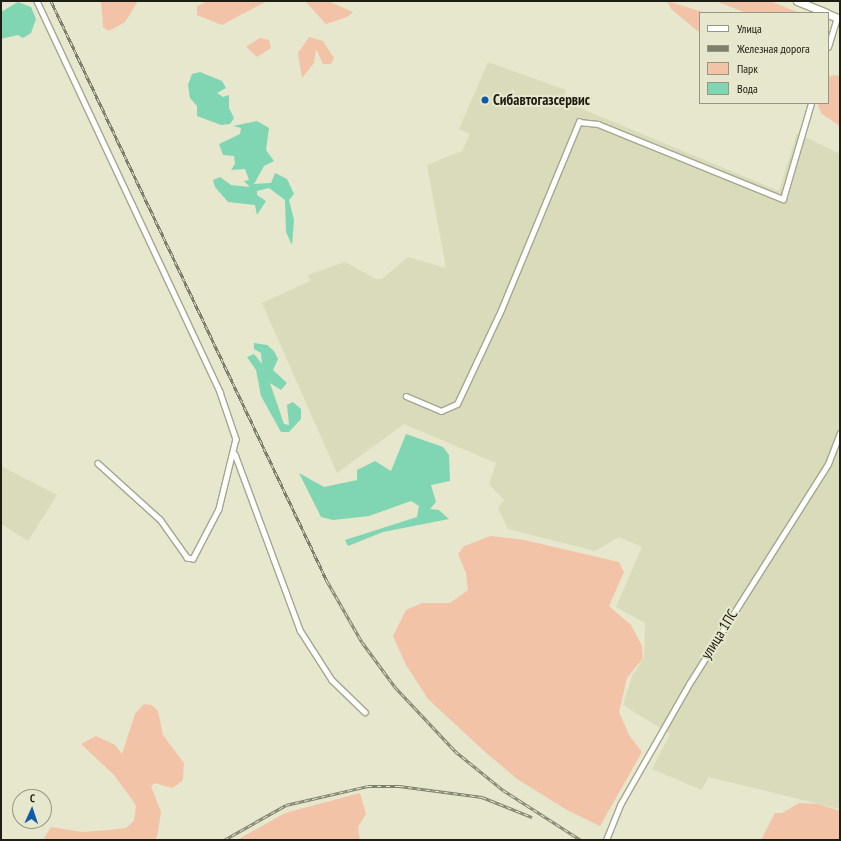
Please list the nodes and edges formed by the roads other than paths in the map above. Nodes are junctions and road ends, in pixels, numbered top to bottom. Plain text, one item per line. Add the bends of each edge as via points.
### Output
1 (37, 1) edge
2 (797, 1) edge
3 (824, 12) edge
4 (838, 18) edge
5 (829, 44) edge
6 (811, 104) edge
7 (406, 396) dead end
8 (840, 432) edge
9 (234, 454) junction
10 (98, 464) dead end
11 (365, 712) dead end
12 (606, 840) edge

1 - 9 street via 220,392 234,430
2 - 3 main road
4 - 5 street
6 - 7 street via 783,199 598,124 579,122 501,310 457,404 441,411
8 - 12 street, улица 1ПС via 828,464 689,684 620,805
9 - 10 street via 219,509 196,556 190,560 160,520
9 - 11 street via 300,630 332,680

